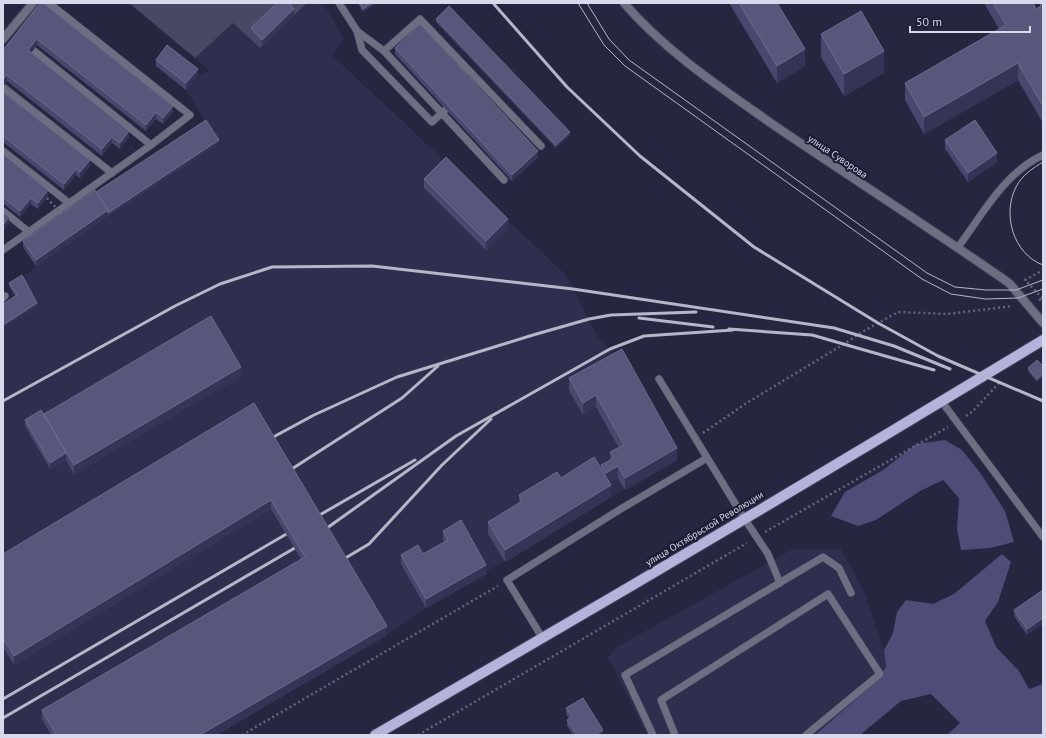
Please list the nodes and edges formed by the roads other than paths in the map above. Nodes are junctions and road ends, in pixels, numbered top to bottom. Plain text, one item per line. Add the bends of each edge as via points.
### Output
1 (33, 3) edge
2 (49, 3) edge
3 (339, 3) edge
4 (624, 3) edge
5 (357, 31) junction
6 (9, 32) junction
7 (17, 38) edge
8 (3, 39) edge
9 (33, 50) edge
10 (384, 51) junction
11 (3, 87) edge
12 (453, 102) edge
13 (151, 145) junction
14 (541, 146) dead end
15 (3, 151) edge
16 (1043, 155) edge
17 (112, 173) junction
18 (504, 180) dead end
19 (69, 203) junction
20 (3, 211) edge
21 (29, 232) junction
22 (958, 248) junction
23 (3, 250) edge
24 (1043, 323) edge
25 (1043, 340) edge
26 (659, 379) dead end
27 (942, 402) junction
28 (707, 458) junction
29 (744, 518) junction
30 (1043, 537) edge
31 (780, 583) junction
32 (851, 593) dead end
33 (543, 638) junction
34 (375, 735) edge
35 (653, 735) edge
36 (675, 735) edge
37 (806, 735) edge

1 - 6 street
2 - 13 lane via 190,115
3 - 5 lane
4 - 22 street, улица Суворова via 644,27 738,100
5 - 10 lane
5 - 12 lane via 362,50 432,122
6 - 7 lane
6 - 8 street
9 - 13 lane
10 - 14 lane via 420,20
10 - 18 lane
11 - 17 lane
13 - 17 lane
15 - 19 lane
16 - 22 lane via 1028,162 1010,177
17 - 19 lane
19 - 21 lane
20 - 21 lane
21 - 23 lane
22 - 24 street, улица Суворова via 1010,283
25 - 27 main road, улица Октябрьской Революции
26 - 28 lane
27 - 29 main road, улица Октябрьской Революции
27 - 30 lane
28 - 29 lane
28 - 33 lane via 508,580
29 - 31 lane via 768,554
29 - 33 main road, улица Октябрьской Революции
31 - 32 lane via 823,557 840,568
31 - 35 lane via 625,675
33 - 34 main road, улица Октябрьской Революции
36 - 37 lane via 661,700 828,594 880,674

